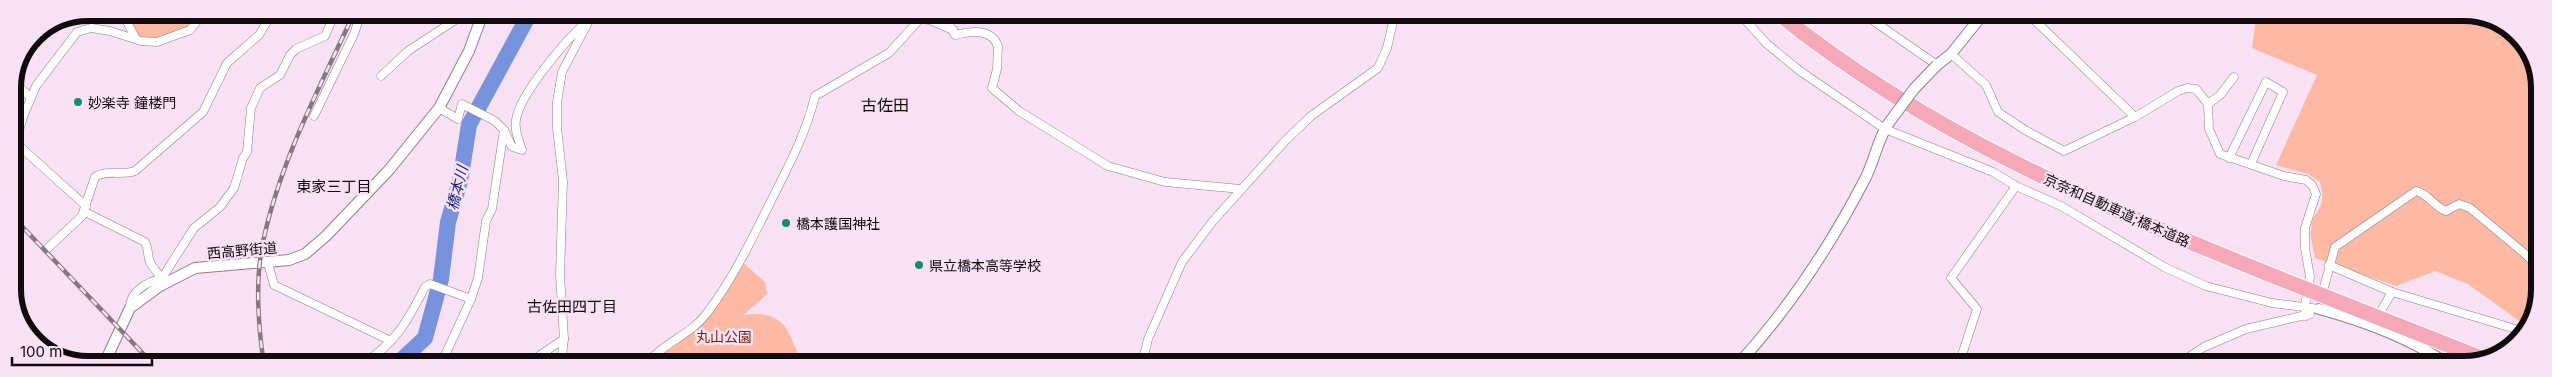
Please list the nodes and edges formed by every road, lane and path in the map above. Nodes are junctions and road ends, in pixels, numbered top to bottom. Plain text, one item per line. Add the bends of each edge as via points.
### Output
1 (127, 21) edge
2 (197, 21) edge
3 (267, 21) edge
4 (332, 21) edge
5 (358, 21) edge
6 (454, 21) edge
7 (480, 21) edge
8 (586, 21) edge
9 (589, 21) edge
10 (918, 21) edge
11 (932, 21) edge
12 (946, 21) edge
13 (1393, 21) edge
14 (1746, 21) edge
15 (1789, 21) edge
16 (1874, 21) edge
17 (1978, 21) edge
18 (2035, 21) edge
19 (953, 30) junction
20 (136, 39) junction
21 (1951, 54) junction
22 (1937, 65) junction
23 (381, 76) dead end
24 (2234, 77) dead end
25 (21, 89) edge
26 (30, 97) junction
27 (2208, 104) junction
28 (439, 108) junction
29 (314, 116) dead end
30 (2135, 117) junction
31 (21, 127) edge
32 (1886, 127) junction
33 (504, 130) junction
34 (21, 148) edge
35 (2229, 158) junction
36 (2251, 164) junction
37 (2016, 186) junction
38 (1241, 189) junction
39 (86, 209) junction
40 (48, 248) dead end
41 (2531, 259) edge
42 (268, 263) junction
43 (2328, 265) junction
44 (162, 282) junction
45 (2392, 292) junction
46 (471, 298) junction
47 (2304, 306) junction
48 (2319, 309) junction
49 (2306, 316) junction
50 (2373, 326) junction
51 (2517, 329) edge
52 (564, 339) junction
53 (391, 342) junction
54 (2473, 355) edge
55 (108, 356) edge
56 (374, 356) edge
57 (445, 356) edge
58 (539, 356) edge
59 (562, 356) edge
60 (653, 356) edge
61 (1144, 356) edge
62 (1746, 356) edge
63 (1962, 356) edge
64 (2191, 356) edge
65 (2434, 356) edge

1 - 20 street
2 - 20 street via 190,30 172,38 157,42
3 - 39 street via 259,35 227,63 203,112 135,171 95,176
4 - 44 street via 325,36 296,50 280,75 260,88 251,108 247,152 234,188 220,207 194,228
5 - 29 street
6 - 23 street via 408,51
7 - 28 street, 西高野街道 via 469,51
8 - 33 street via 562,46 525,98 515,122 522,150 512,147
9 - 52 street via 562,72 557,102 563,181 560,275
10 - 60 street via 889,54 815,96 809,123 732,274 706,315 684,336
11 - 19 street
12 - 19 street
13 - 38 street via 1378,68 1311,116
14 - 32 street via 1767,44 1800,71
15 - 54 highway, 京奈和自動車道;橋本道路, bridge via 1860,73 1933,120 2076,194
16 - 22 street
17 - 21 street
18 - 30 street
19 - 38 street via 955,35 982,31 991,36 998,46 992,88 1019,111 1108,166 1164,182
20 - 26 street via 91,28 77,32
21 - 22 street
21 - 30 street via 1986,85 1998,112 2064,151
22 - 32 street, bridge via 1914,89
24 - 27 street
25 - 26 street
26 - 31 street
27 - 30 street via 2196,89 2188,88
27 - 35 street via 2209,129 2220,154
28 - 33 street via 458,119 462,104 495,121
28 - 42 street, 西高野街道 via 360,203 306,254
32 - 37 street via 1993,172
32 - 62 street via 1866,178 1834,235 1770,330
33 - 46 street via 492,209 486,221 478,278
34 - 39 street
35 - 36 street
35 - 36 street via 2266,82 2283,92
36 - 47 street via 2306,180 2315,189 2305,228 2310,277
37 - 47 street via 2061,206 2166,268 2206,286 2272,303
37 - 63 street via 1951,278 1977,310
38 - 61 street via 1182,262 1148,339
39 - 40 street via 67,233
39 - 44 street via 145,242 149,260
41 - 43 street via 2470,208 2459,204 2446,210 2439,208 2424,193 2416,192 2335,247
42 - 44 street, 西高野街道 via 195,268
42 - 53 street via 274,285
43 - 45 street
43 - 48 street
44 - 55 street, 西高野街道 via 130,308
45 - 50 street
45 - 51 street
46 - 53 street via 430,284
46 - 57 street
47 - 48 street
47 - 49 street
48 - 49 street
48 - 50 street
49 - 64 street via 2246,329
50 - 65 street
52 - 58 street
52 - 59 street
53 - 56 street

